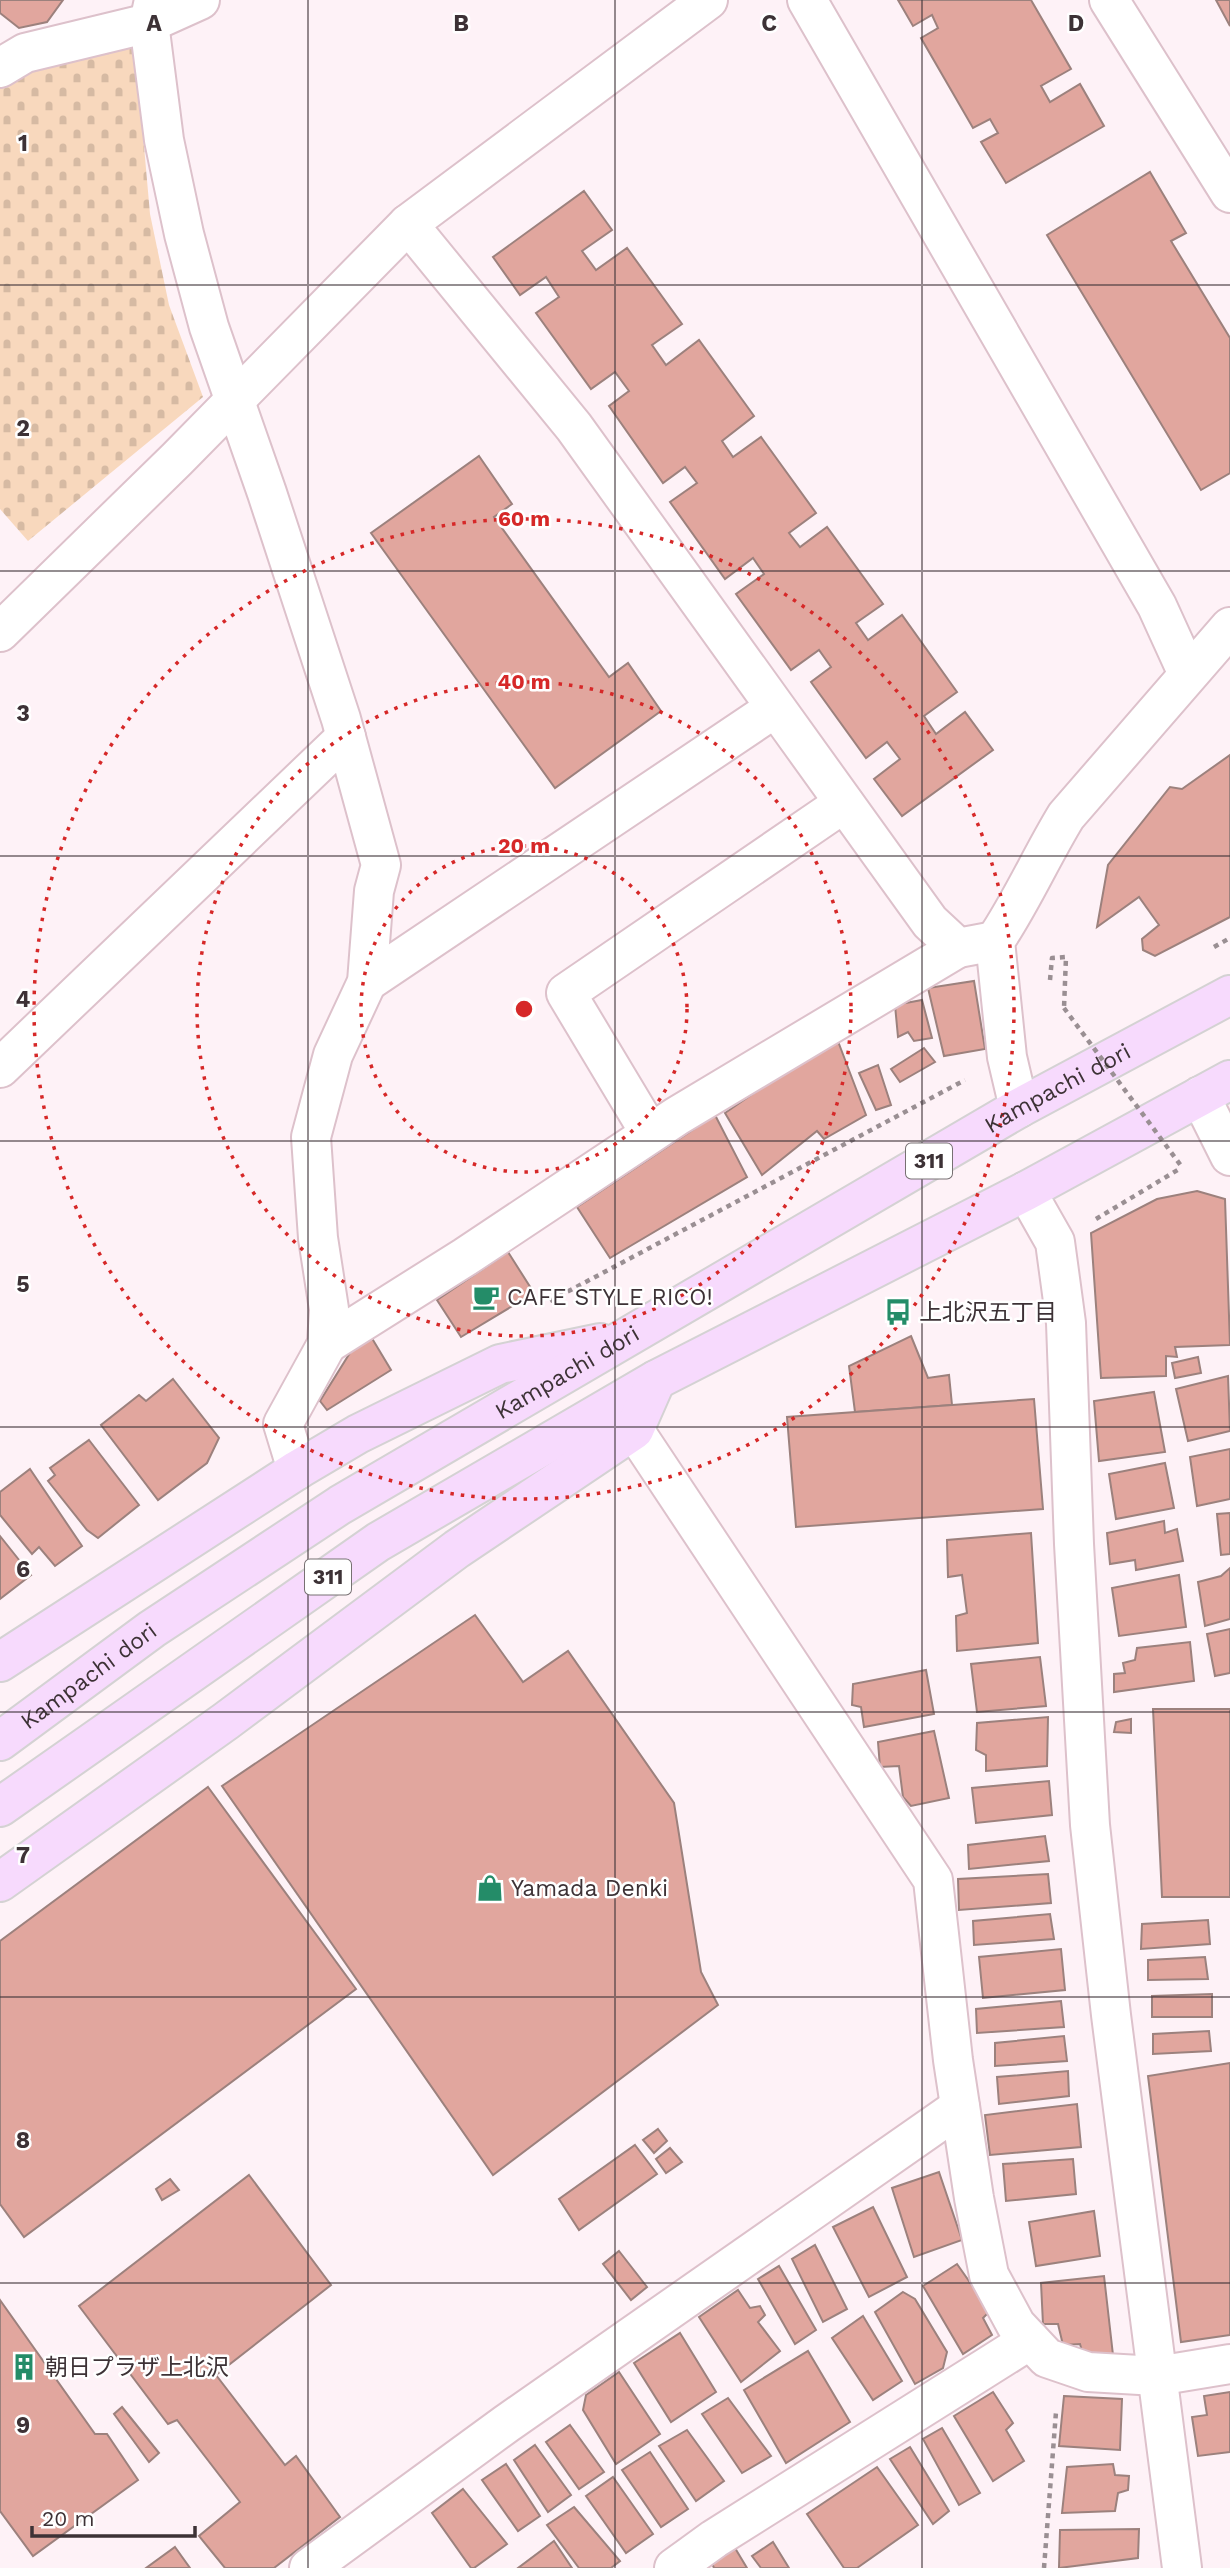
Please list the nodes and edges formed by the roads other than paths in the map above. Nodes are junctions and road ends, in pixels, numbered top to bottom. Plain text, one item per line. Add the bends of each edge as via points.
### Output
1 (200, 0) edge
2 (708, 0) edge
3 (807, 0) edge
4 (1109, 0) edge
5 (152, 12) edge
6 (1, 66) edge
7 (1230, 193) edge
8 (408, 223) junction
9 (235, 399) junction
10 (1230, 626) edge
11 (0, 632) edge
12 (1188, 674) junction
13 (775, 708) junction
14 (346, 737) junction
15 (844, 803) junction
16 (995, 941) junction
17 (958, 948) junction
18 (368, 982) junction
19 (1230, 995) edge
20 (0, 1068) edge
21 (1215, 1088) edge
22 (1020, 1108) junction
23 (650, 1133) junction
24 (1230, 1156) edge
25 (1026, 1191) junction
26 (632, 1336) junction
27 (327, 1344) junction
28 (656, 1380) junction
29 (634, 1430) junction
30 (297, 1470) junction
31 (0, 1662) edge
32 (0, 1741) edge
33 (8, 1802) edge
34 (0, 1882) edge
35 (960, 2107) junction
36 (1045, 2351) junction
37 (1230, 2364) edge
38 (1157, 2376) junction
39 (309, 2568) edge
40 (674, 2568) edge
41 (1182, 2568) edge

1 - 5 street
2 - 8 street
3 - 12 street via 1157,606
4 - 7 street
5 - 6 street via 25,53
5 - 9 street via 164,141 209,327
8 - 9 street
8 - 13 street via 574,427
9 - 11 street
9 - 14 street
10 - 12 street
12 - 16 street via 1066,816
13 - 15 street
13 - 18 street
14 - 18 street via 381,865 374,891
14 - 20 street
15 - 17 street via 930,922
15 - 23 street via 566,993
16 - 17 street
16 - 22 street via 1007,1057
17 - 23 street
18 - 27 street via 333,1055 311,1137 318,1238 329,1309
19 - 22 main road, Kampachi dori / 311
21 - 24 street
21 - 25 main road, 311
22 - 26 main road, Kampachi dori / 311
23 - 27 street
25 - 28 main road, 311
25 - 38 street via 1055,1242 1066,1323 1090,1825
26 - 30 main road via 500,1364 358,1434
26 - 32 main road, Kampachi dori / 311 via 340,1505 152,1629
27 - 30 street via 283,1424
28 - 29 main road
28 - 33 main road, 311 via 378,1542
29 - 34 main road via 457,1549
29 - 35 street via 933,1880
30 - 31 main road
35 - 36 street via 989,2275 1016,2325
35 - 39 street
36 - 38 street via 1088,2372
36 - 40 street via 714,2539
37 - 38 street
38 - 41 street

